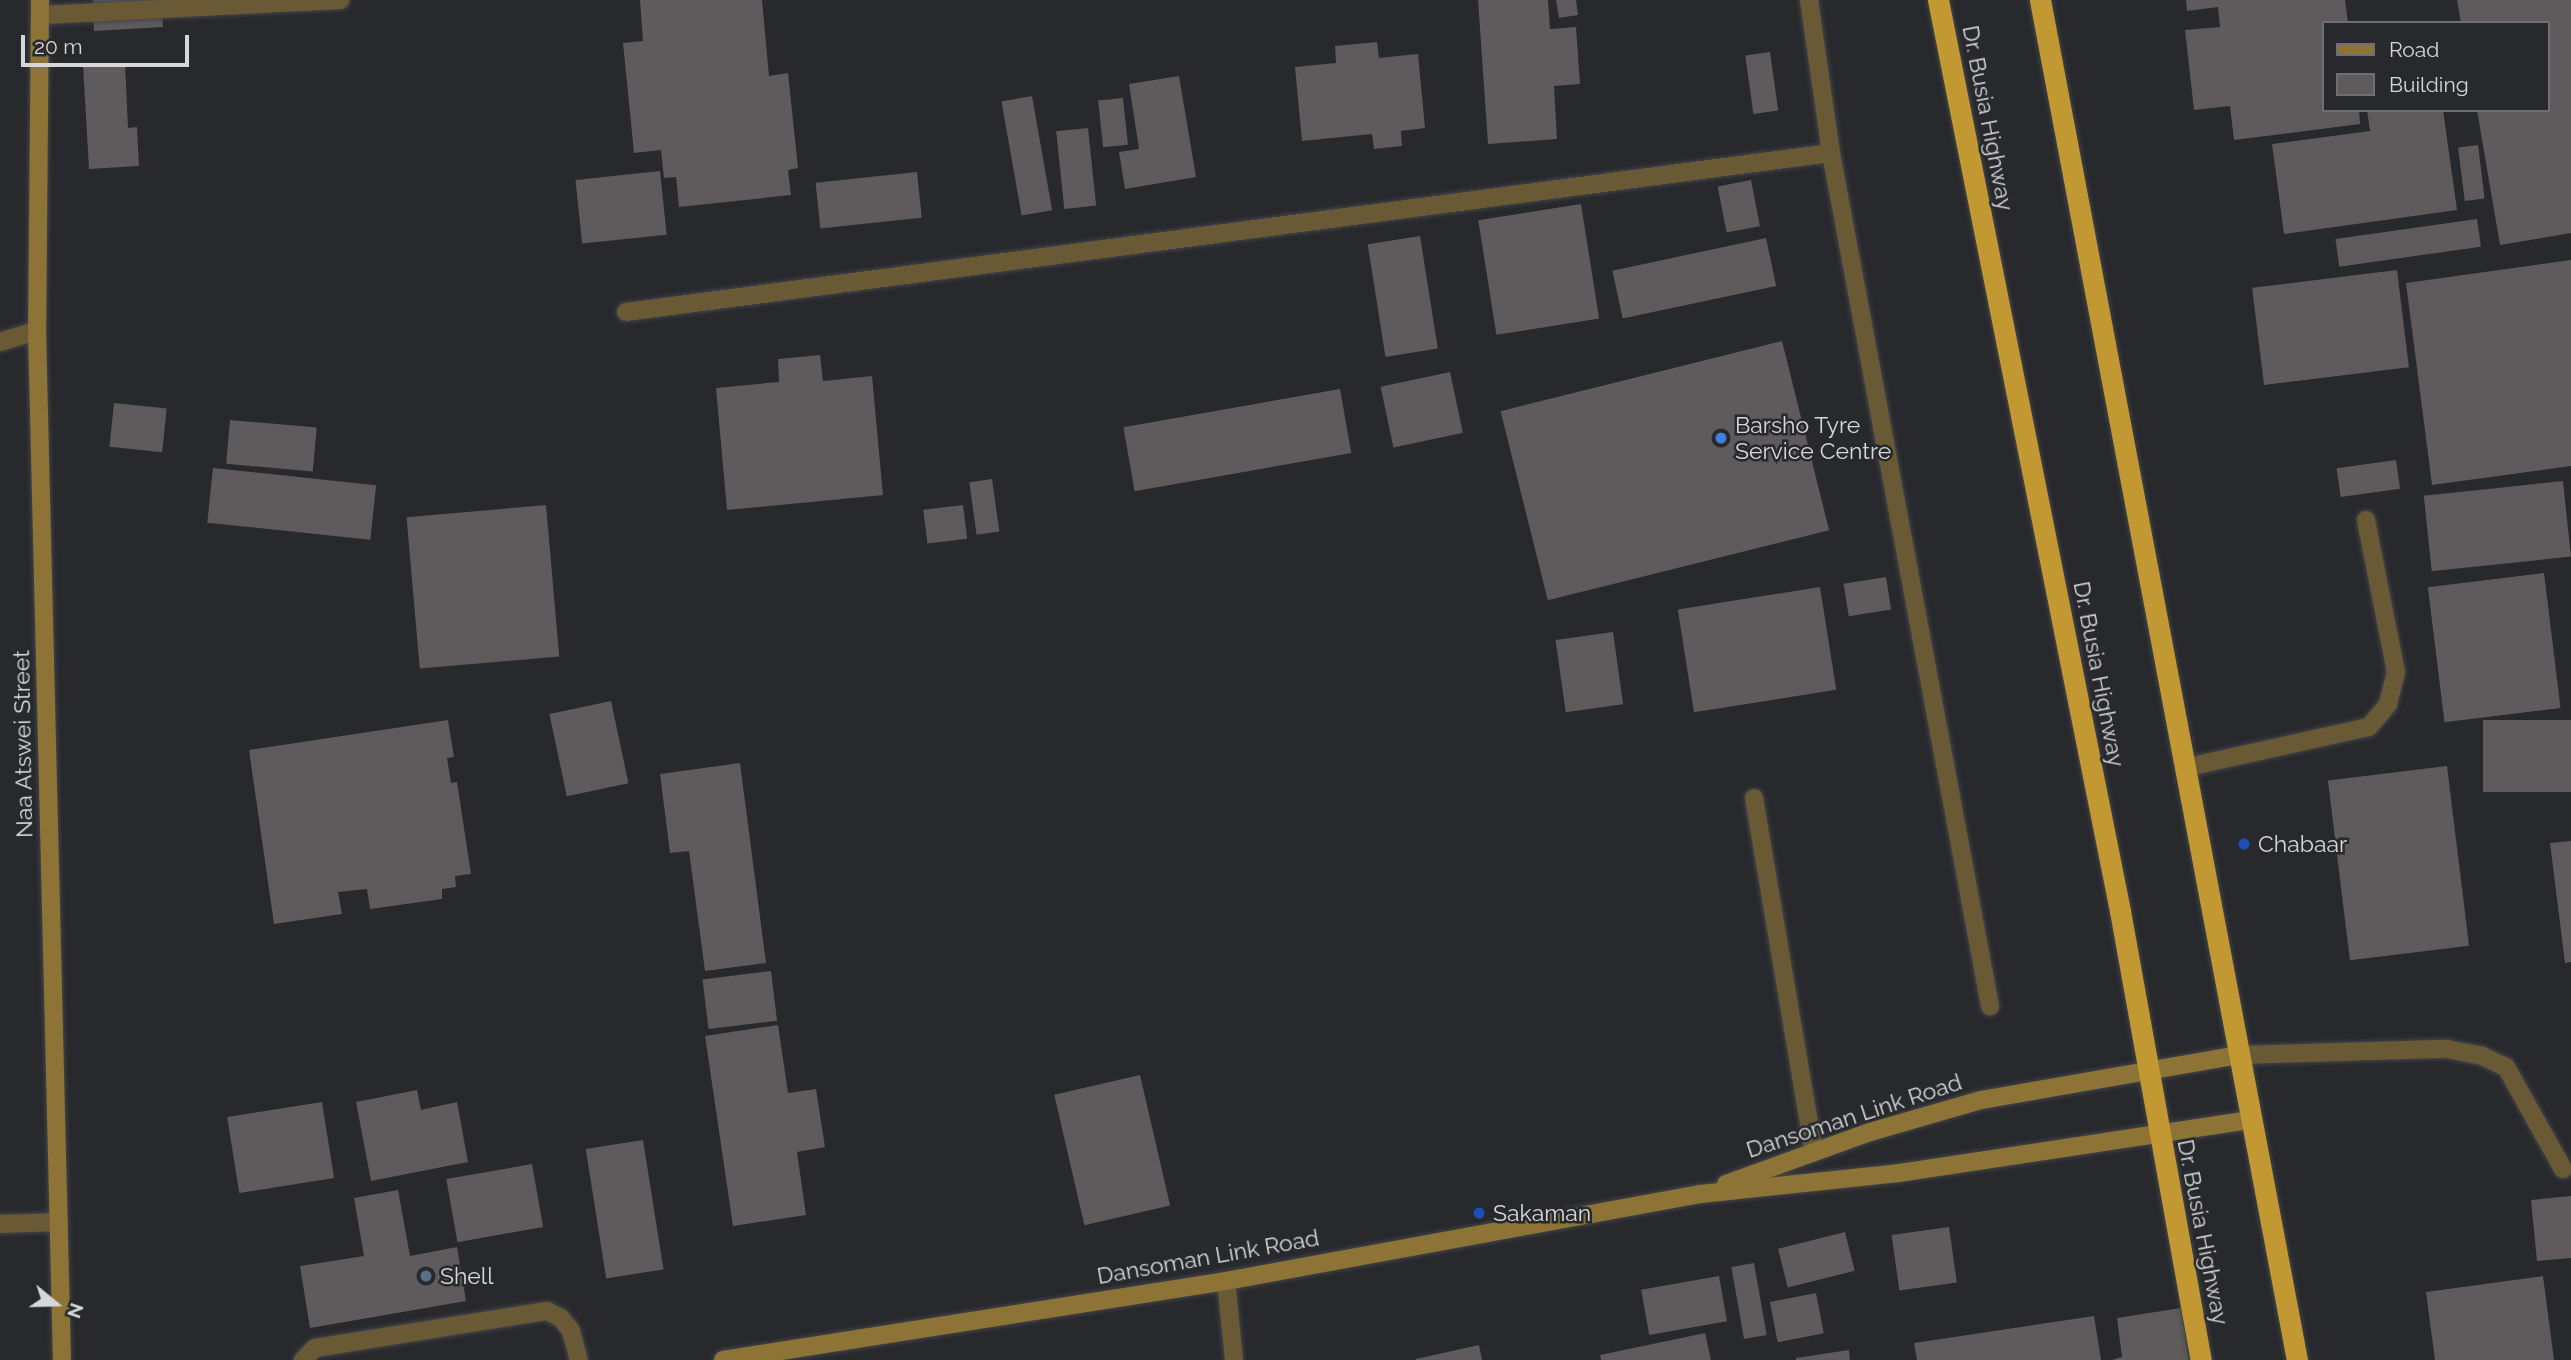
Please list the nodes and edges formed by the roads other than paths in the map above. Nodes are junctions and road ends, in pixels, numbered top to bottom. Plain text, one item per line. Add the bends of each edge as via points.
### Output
1 (341, 0) edge
2 (1809, 0) edge
3 (1938, 0) edge
4 (2040, 0) edge
5 (41, 8) edge
6 (1831, 153) junction
7 (626, 312) dead end
8 (37, 331) junction
9 (0, 342) edge
10 (2366, 520) dead end
11 (2188, 767) junction
12 (1754, 798) dead end
13 (1990, 1006) dead end
14 (2239, 1055) junction
15 (2150, 1070) junction
16 (2250, 1120) junction
17 (2158, 1136) junction
18 (1814, 1152) junction
19 (2563, 1169) dead end
20 (1700, 1194) junction
21 (59, 1222) junction
22 (0, 1224) edge
23 (1226, 1281) junction
24 (62, 1360) edge
25 (303, 1360) edge
26 (579, 1360) edge
27 (723, 1360) edge
28 (1234, 1360) edge
29 (2201, 1360) edge
30 (2297, 1360) edge

1 - 5 street
2 - 6 street
3 - 15 highway, Dr. Busia Highway
4 - 11 highway
5 - 8 main road, Naa Atswei Street
6 - 7 street
6 - 13 street
8 - 9 street
8 - 21 main road, Naa Atswei Street
10 - 11 street via 2396,672 2388,704 2369,727
11 - 14 highway
12 - 18 street
14 - 15 main road, Dansoman Link Road
14 - 16 highway
14 - 19 street via 2447,1049 2482,1056 2507,1067
15 - 17 highway, Dr. Busia Highway
15 - 18 main road, Dansoman Link Road via 1981,1100
16 - 17 main road, Dansoman Link Road
16 - 30 highway
17 - 20 main road, Dansoman Link Road via 2005,1154 1899,1173
17 - 29 highway, Dr. Busia Highway
18 - 20 main road, Dansoman Link Road
20 - 23 main road, Dansoman Link Road
21 - 22 street
21 - 24 main road, Naa Atswei Street
23 - 27 main road, Dansoman Link Road
23 - 28 street
25 - 26 street via 315,1348 547,1311 562,1318 571,1331

